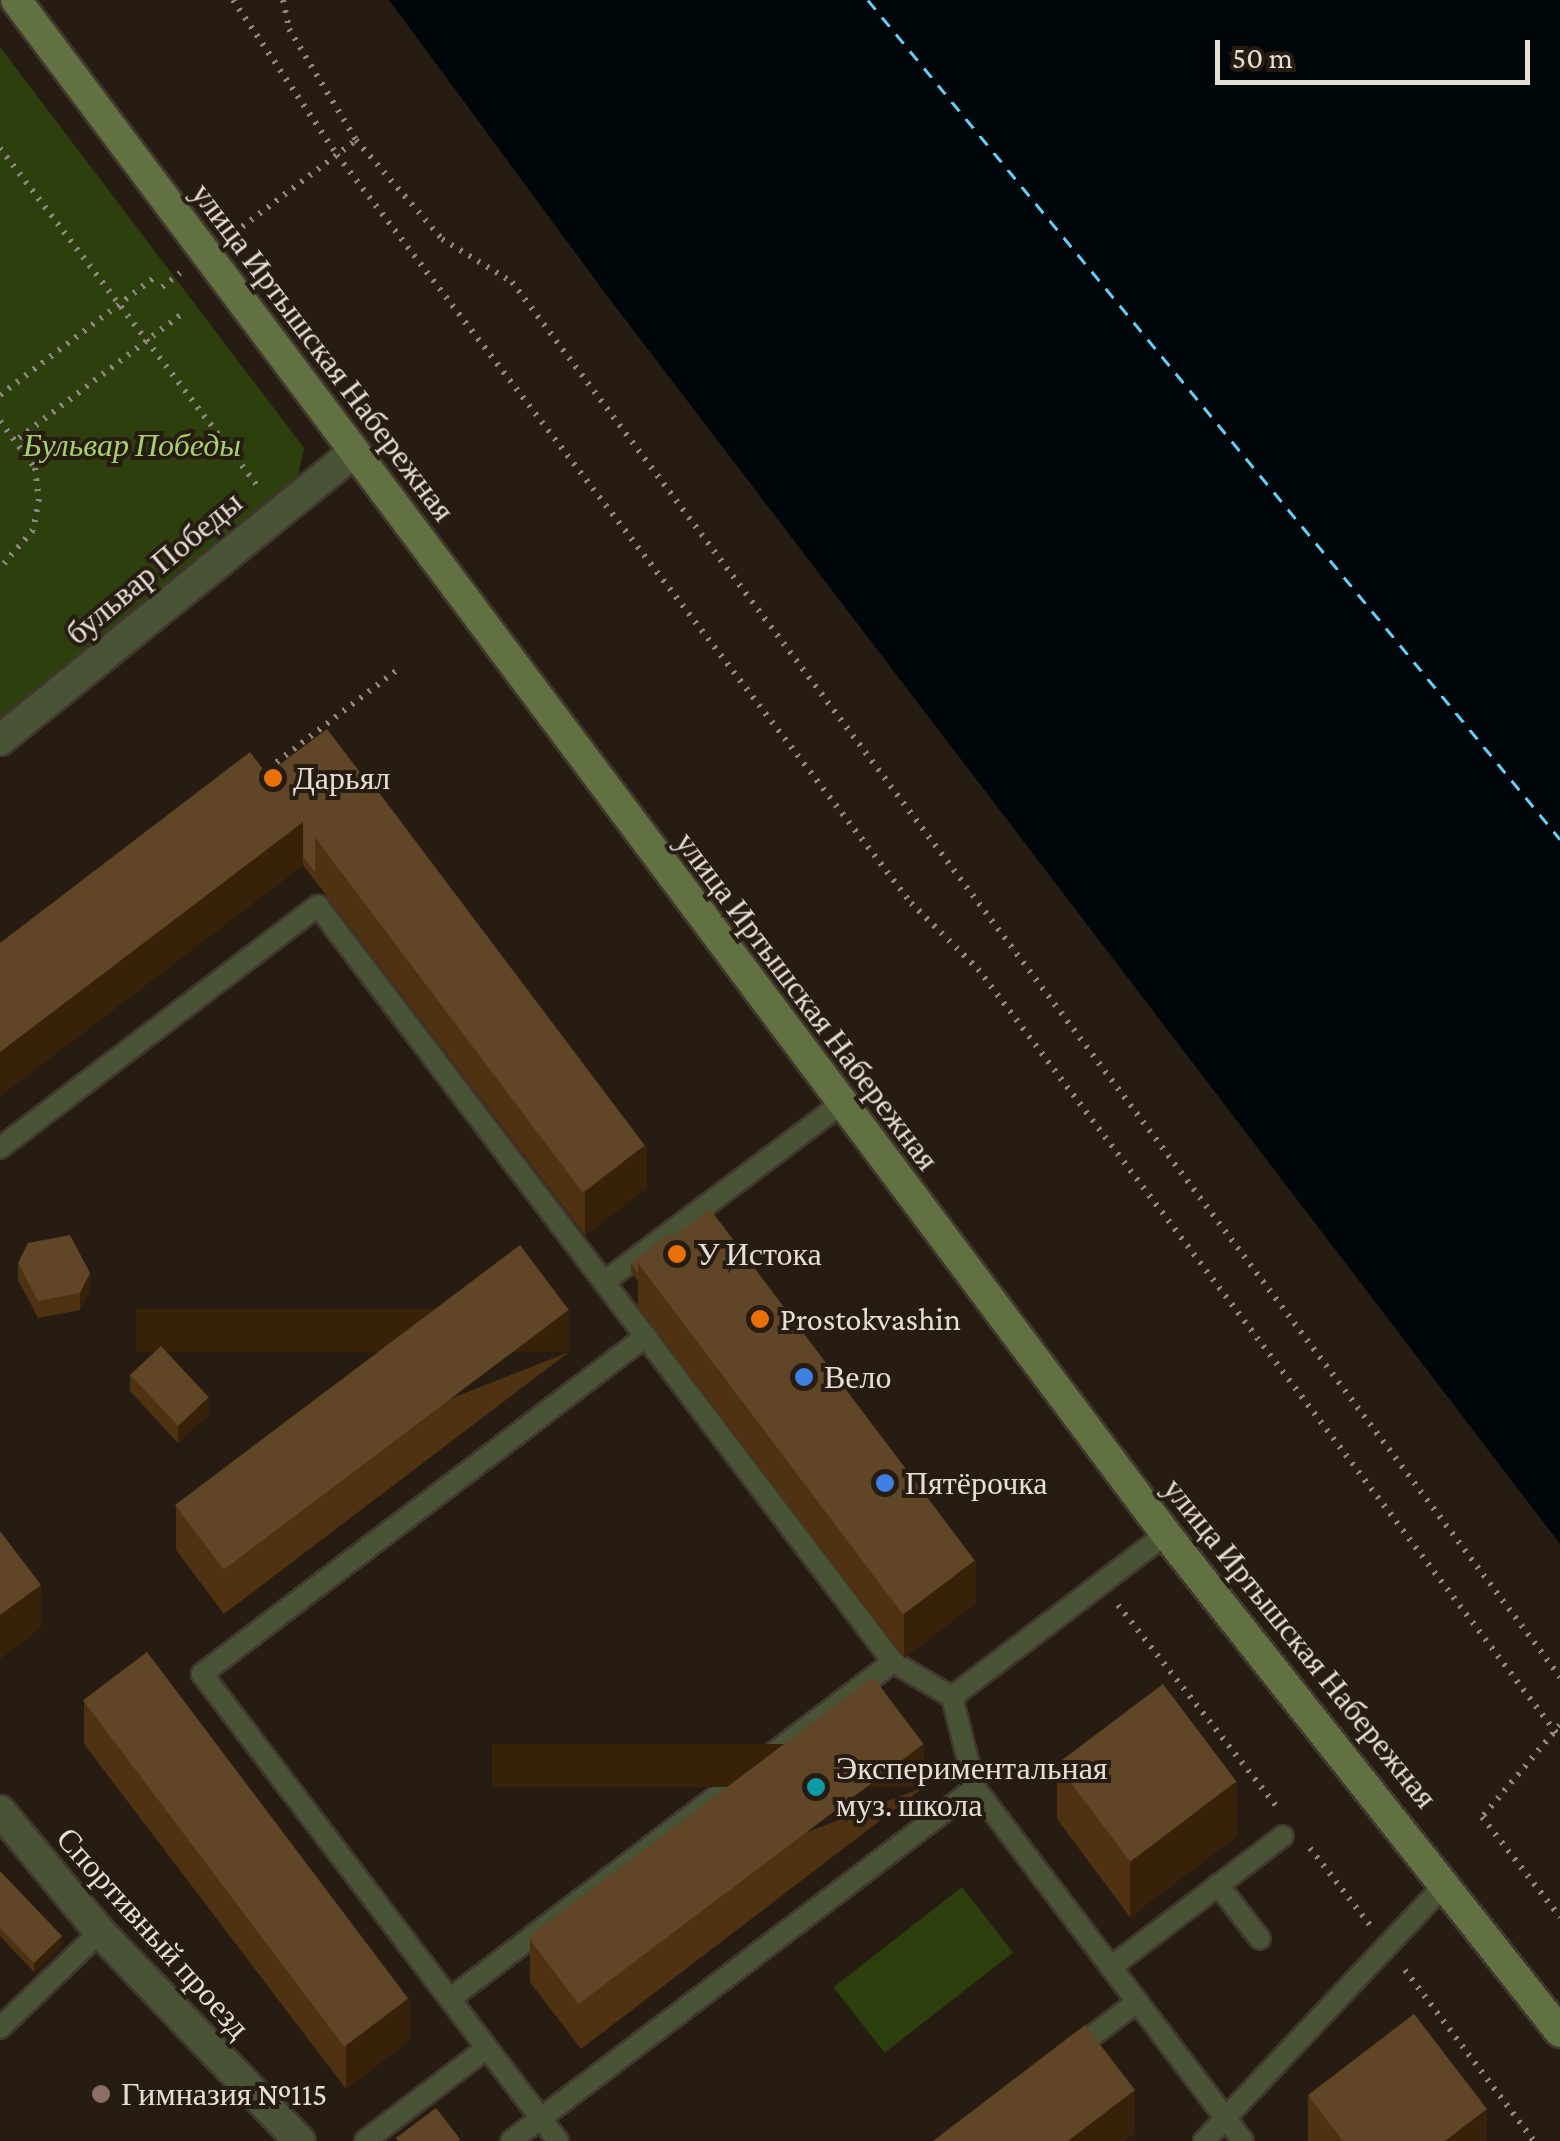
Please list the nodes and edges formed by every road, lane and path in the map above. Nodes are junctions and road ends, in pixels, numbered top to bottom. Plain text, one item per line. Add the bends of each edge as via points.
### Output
1 (16, 0) edge
2 (233, 0) edge
3 (283, 0) edge
4 (356, 140) junction
5 (0, 148) edge
6 (337, 154) junction
7 (206, 254) junction
8 (155, 277) dead end
9 (162, 287) dead end
10 (119, 304) junction
11 (183, 313) dead end
12 (147, 340) junction
13 (0, 395) edge
14 (0, 422) edge
15 (19, 438) junction
16 (354, 452) junction
17 (277, 512) junction
18 (0, 568) edge
19 (398, 669) dead end
20 (0, 740) edge
21 (245, 786) edge
22 (840, 1104) junction
23 (0, 1148) edge
24 (604, 1282) junction
25 (646, 1336) junction
26 (1166, 1534) junction
27 (1101, 1584) junction
28 (893, 1662) junction
29 (1560, 1678) edge
30 (952, 1697) junction
31 (1558, 1731) edge
32 (974, 1788) junction
33 (0, 1810) edge
34 (1292, 1834) junction
35 (1446, 1883) junction
36 (1218, 1885) junction
37 (1560, 1917) edge
38 (100, 1932) junction
39 (1260, 1940) dead end
40 (1386, 1945) junction
41 (1110, 1967) junction
42 (450, 1999) junction
43 (1137, 2002) junction
44 (0, 2028) edge
45 (1560, 2032) edge
46 (487, 2048) junction
47 (1061, 2060) edge
48 (541, 2118) junction
49 (1225, 2118) junction
50 (300, 2141) edge
51 (365, 2141) edge
52 (511, 2141) edge
53 (558, 2141) edge
54 (1204, 2141) edge
55 (1243, 2141) edge
56 (1534, 2141) edge

1 - 7 main road, улица Иртышская Набережная
2 - 6 path
3 - 4 path via 290,30
4 - 6 path
4 - 29 path via 442,239 512,282
5 - 10 path
6 - 7 path
6 - 31 path via 911,903 978,969
7 - 9 path
7 - 16 main road, улица Иртышская Набережная
8 - 10 path
10 - 12 path
10 - 13 path
11 - 12 path
12 - 15 path
12 - 17 path
14 - 15 path
15 - 18 path via 39,499 33,530
16 - 17 street, бульвар Победы
16 - 22 main road, улица Иртышская Набережная
17 - 20 street, бульвар Победы
19 - 21 path
22 - 24 lane
22 - 26 main road, улица Иртышская Набережная
23 - 24 lane via 318,906
24 - 25 lane
25 - 28 lane
25 - 42 lane via 202,1674
26 - 27 lane
26 - 35 main road, улица Иртышская Набережная
27 - 30 lane
27 - 34 path
28 - 30 lane
28 - 42 lane
30 - 32 lane
31 - 37 path via 1482,1817
32 - 41 lane
32 - 48 lane
33 - 38 street, Спортивный проезд
34 - 36 lane
34 - 40 path
35 - 40 lane
35 - 45 main road, улица Иртышская Набережная
36 - 39 lane
36 - 41 lane
38 - 44 lane
38 - 50 street, Спортивный проезд
40 - 49 lane
40 - 56 path
41 - 43 lane
42 - 46 lane
43 - 47 lane
43 - 49 lane
46 - 48 lane
46 - 51 lane
48 - 52 lane
48 - 53 lane
49 - 54 lane
49 - 55 lane

